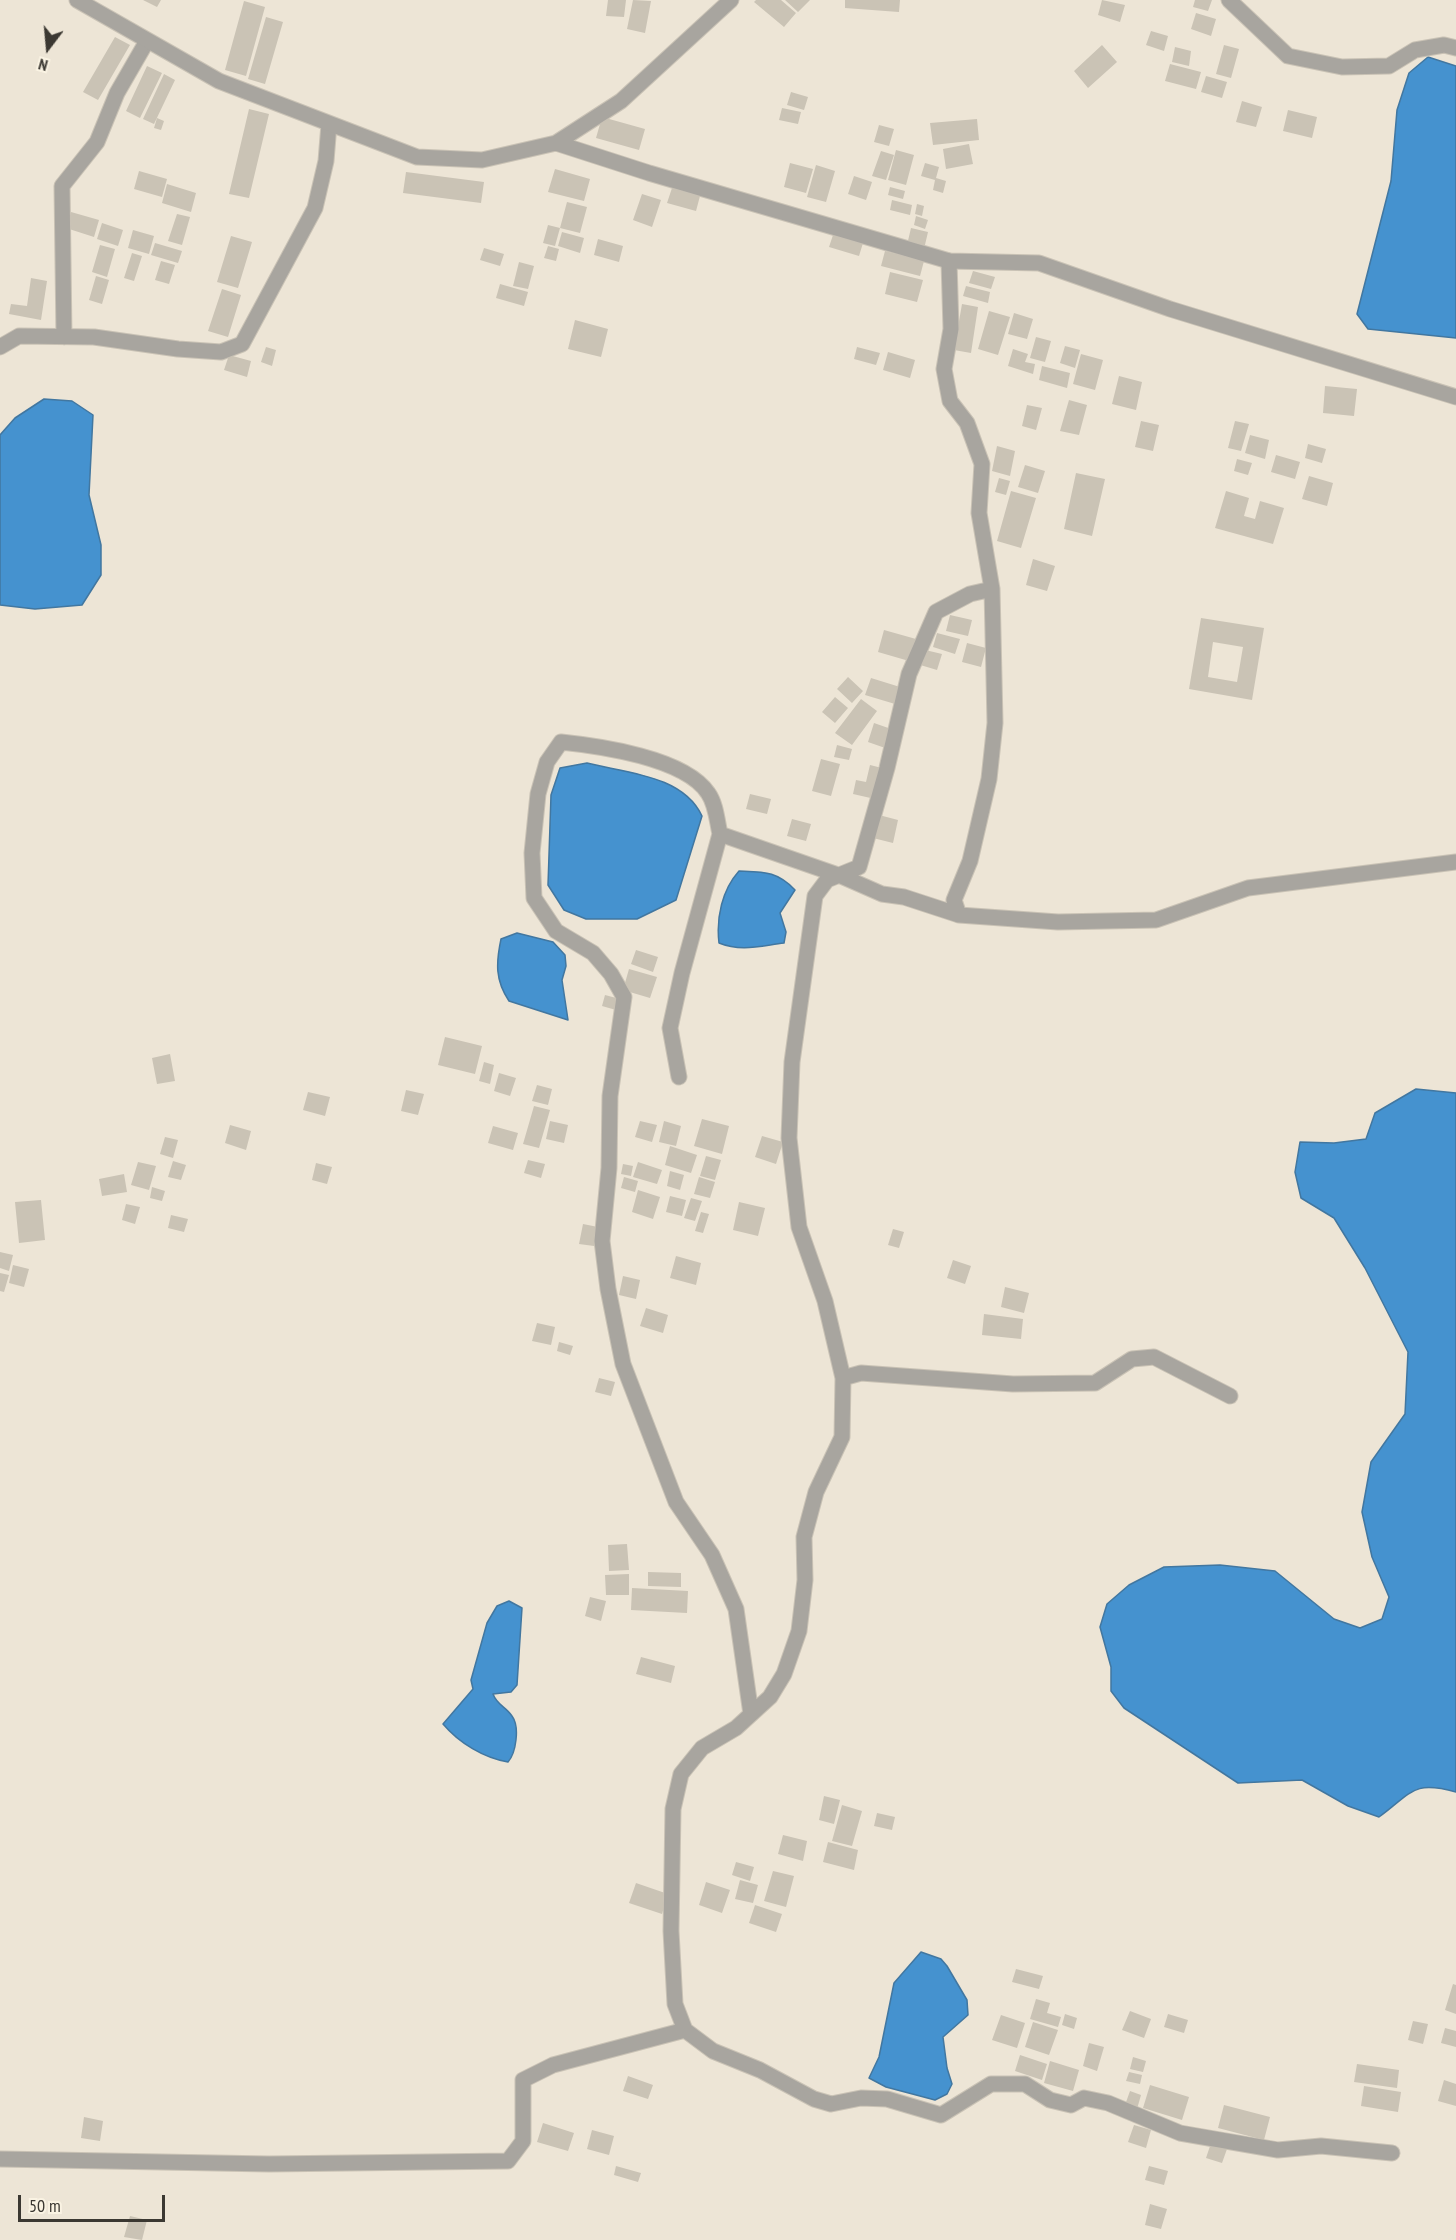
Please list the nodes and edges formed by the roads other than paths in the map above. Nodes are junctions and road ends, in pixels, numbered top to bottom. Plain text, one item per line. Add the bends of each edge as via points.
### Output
1 (77, 0) edge
2 (731, 0) edge
3 (1229, 0) edge
4 (147, 41) junction
5 (1456, 48) edge
6 (329, 124) junction
7 (556, 143) junction
8 (949, 261) junction
9 (64, 337) junction
10 (0, 347) edge
11 (1456, 397) edge
12 (992, 589) junction
13 (720, 834) junction
14 (1456, 862) edge
15 (841, 876) junction
16 (959, 915) junction
17 (679, 1077) dead end
18 (843, 1378) junction
19 (1230, 1396) dead end
20 (751, 1714) junction
21 (686, 2030) junction
22 (1392, 2153) dead end
23 (0, 2158) edge

1 - 4 street
2 - 7 street via 621,101
3 - 5 street via 1288,56 1342,67 1389,66 1415,50 1444,45
4 - 6 street via 219,81
4 - 9 street via 117,93 97,142 62,186
6 - 7 street via 417,157 482,160
6 - 9 street via 326,161 315,208 243,344 221,352
7 - 8 street
8 - 11 street via 1039,263 1181,313
8 - 12 street via 951,329 944,369 950,400 967,423 982,464 979,513
9 - 10 street via 19,336
12 - 15 street via 970,594 936,612 909,674 859,867
12 - 16 street via 995,723 987,789 970,861 954,900
13 - 15 street
13 - 17 street via 670,1028
13 - 20 street via 709,794 694,779 664,764 592,745 561,742 547,762 538,794 532,853 534,898 556,931 593,953 624,997 610,1096 602,1241 608,1289 622,1364 676,1502 712,1555 736,1609
14 - 16 street via 1248,888 1156,920 1058,922
15 - 16 street via 882,894
15 - 18 street via 827,880 815,897 792,1062 789,1138 799,1227 825,1301
18 - 19 street via 861,1373 1013,1384 1095,1383 1132,1359 1155,1357
18 - 20 street via 842,1437 816,1492 804,1537 806,1580 799,1631 784,1674 770,1697
20 - 21 street via 702,1748 681,1774 675,1801 671,1931 675,2004
21 - 22 street via 713,2051 831,2104 861,2097 887,2099 940,2115 991,2084 1025,2084 1050,2100 1071,2105 1084,2098 1108,2103 1180,2133 1278,2150 1321,2146
21 - 23 street via 553,2065 523,2080 522,2141 508,2161 269,2164

